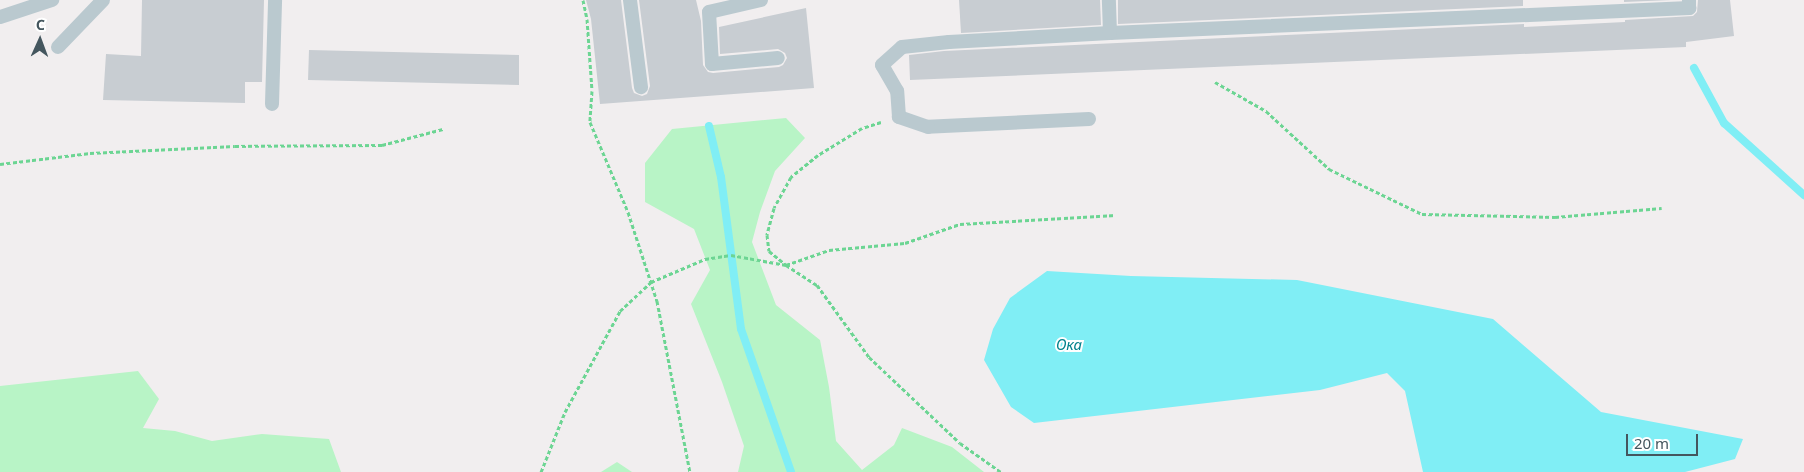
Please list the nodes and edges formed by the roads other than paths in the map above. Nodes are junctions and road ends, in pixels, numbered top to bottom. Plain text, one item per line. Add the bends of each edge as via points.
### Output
1 (52, 0) edge
2 (103, 0) edge
3 (275, 0) edge
4 (630, 0) edge
5 (761, 0) edge
6 (1109, 0) edge
7 (1689, 0) edge
8 (707, 6) edge
9 (0, 17) edge
10 (1110, 33) junction
11 (58, 47) dead end
12 (778, 58) dead end
13 (641, 87) dead end
14 (272, 104) dead end
15 (1089, 119) dead end

1 - 9 lane
2 - 11 lane
3 - 14 lane
4 - 13 lane
5 - 8 lane
6 - 10 lane
7 - 10 lane via 1689,8
8 - 12 lane via 712,64
10 - 15 lane via 902,47 882,65 897,91 899,117 928,127

